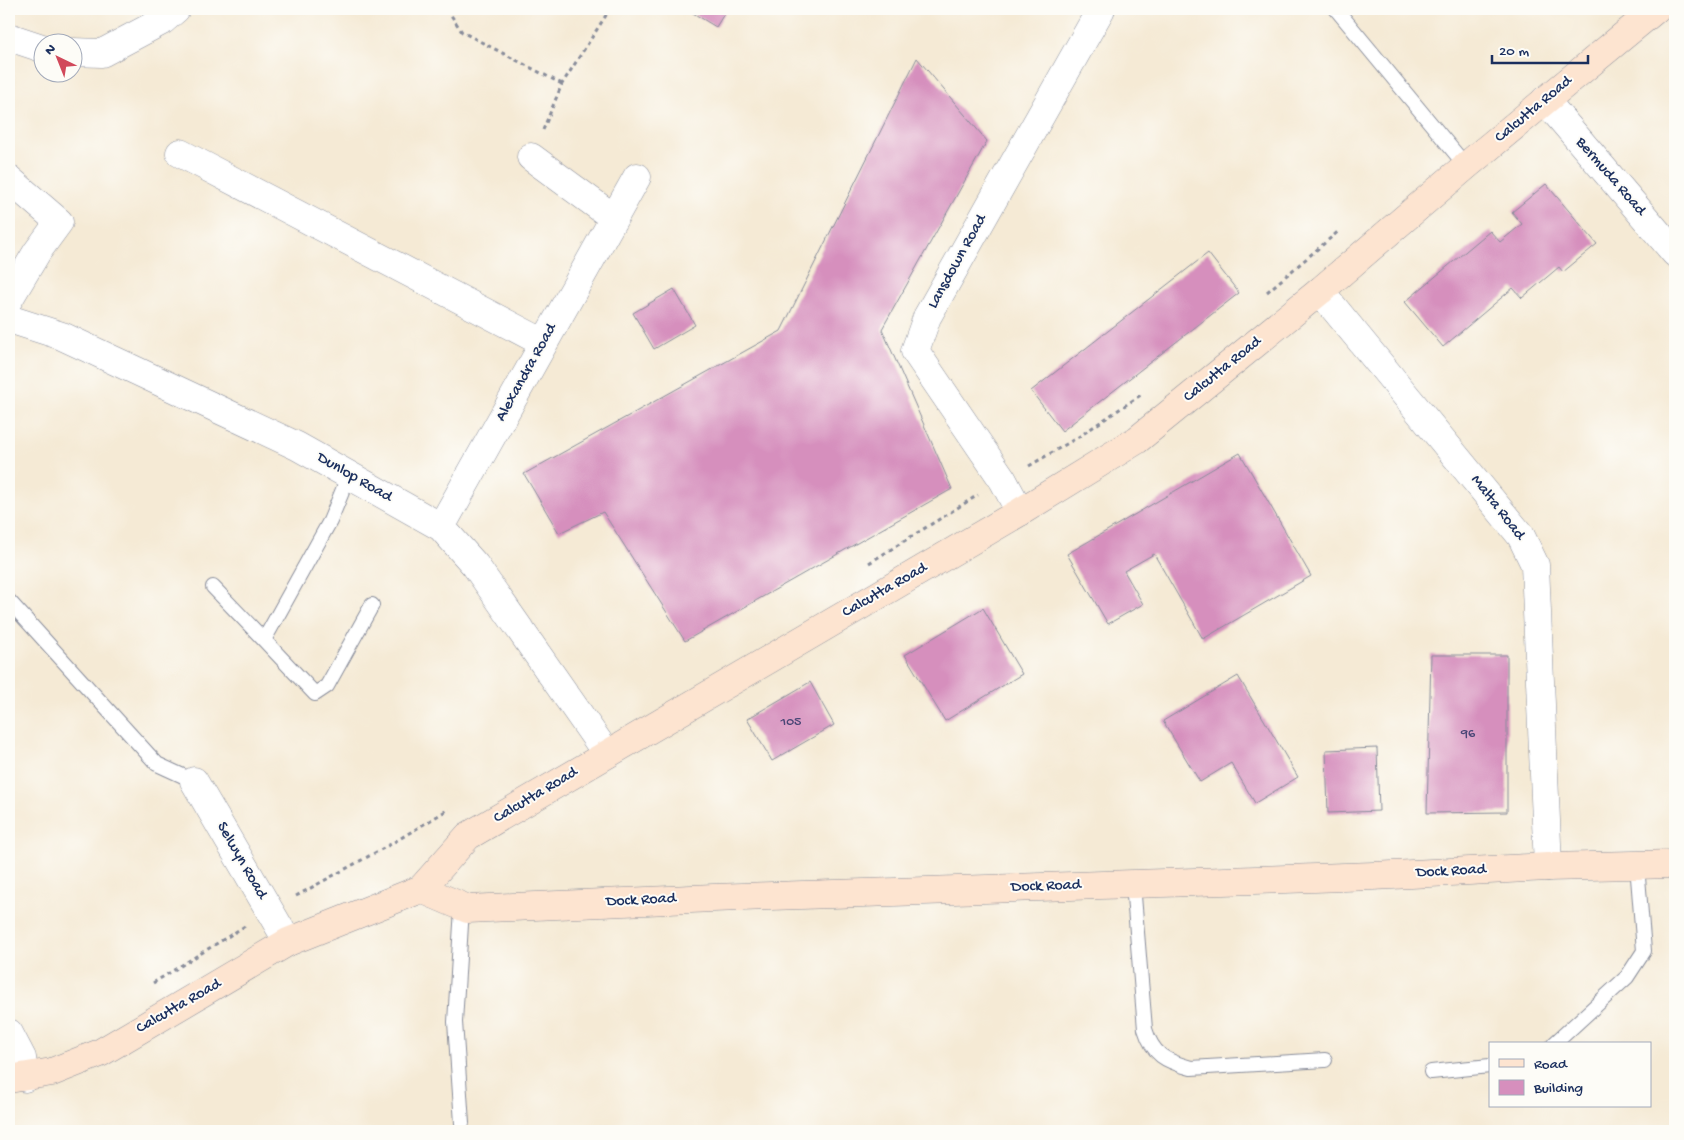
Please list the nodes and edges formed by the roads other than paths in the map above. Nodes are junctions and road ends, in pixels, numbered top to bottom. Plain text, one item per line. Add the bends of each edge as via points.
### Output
1 (176, 9) edge
2 (1101, 9) edge
3 (1336, 9) edge
4 (1656, 9) edge
5 (9, 37) edge
6 (32, 45) edge
7 (82, 53) edge
8 (1545, 100) junction
9 (180, 153) dead end
10 (531, 158) road end
11 (1466, 166) junction
12 (637, 177) dead end
13 (9, 179) edge
14 (614, 218) junction
15 (1675, 253) edge
16 (1320, 291) junction
17 (9, 299) edge
18 (9, 318) edge
19 (544, 343) junction
20 (349, 475) junction
21 (1020, 512) junction
22 (441, 527) junction
23 (213, 587) dead end
24 (9, 601) edge
25 (372, 606) dead end
26 (264, 640) junction
27 (607, 754) junction
28 (194, 781) joint
29 (1675, 864) edge
30 (1637, 865) junction
31 (1548, 867) junction
32 (1133, 884) junction
33 (421, 889) junction
34 (462, 908) junction
35 (288, 942) junction
36 (9, 1033) edge
37 (1556, 1042) edge
38 (1325, 1060) dead end
39 (1489, 1066) edge
40 (1431, 1072) dead end
41 (17, 1079) edge
42 (462, 1123) dead end

1 - 7 street via 162,21 102,54
2 - 21 street, Lansdown Road via 927,317 915,351 1003,480
3 - 11 lane
4 - 8 street, Calcutta Road
5 - 6 street
8 - 11 street, Calcutta Road
8 - 15 street, Bermuda Road
9 - 19 street
10 - 14 street
11 - 16 street, Calcutta Road
12 - 14 street, Alexandra Road
13 - 17 street via 59,222
14 - 19 street, Alexandra Road
16 - 21 street, Calcutta Road via 1137,440
16 - 31 street, Malta Road via 1521,536 1535,565
18 - 20 street, Dunlop Road via 62,336 297,446
19 - 22 street, Alexandra Road
20 - 22 street, Dunlop Road
20 - 26 lane via 330,521
21 - 27 street, Calcutta Road
22 - 27 street, Dunlop Road via 475,565
23 - 26 lane
24 - 28 lane via 158,764
25 - 26 lane via 327,686 315,694
27 - 33 street, Calcutta Road via 468,836
28 - 35 street, Selwyn Road
29 - 30 street, Dock Road
30 - 31 street, Dock Road
30 - 37 lane via 1644,951 1627,976
31 - 32 street, Dock Road
32 - 34 street, Dock Road
32 - 38 lane via 1145,1029 1159,1054 1171,1063 1191,1068
33 - 34 street, Dock Road
33 - 35 street, Calcutta Road
34 - 42 lane via 455,1022
35 - 41 street, Calcutta Road via 100,1053 52,1072
36 - 41 street via 22,1058
39 - 40 lane

